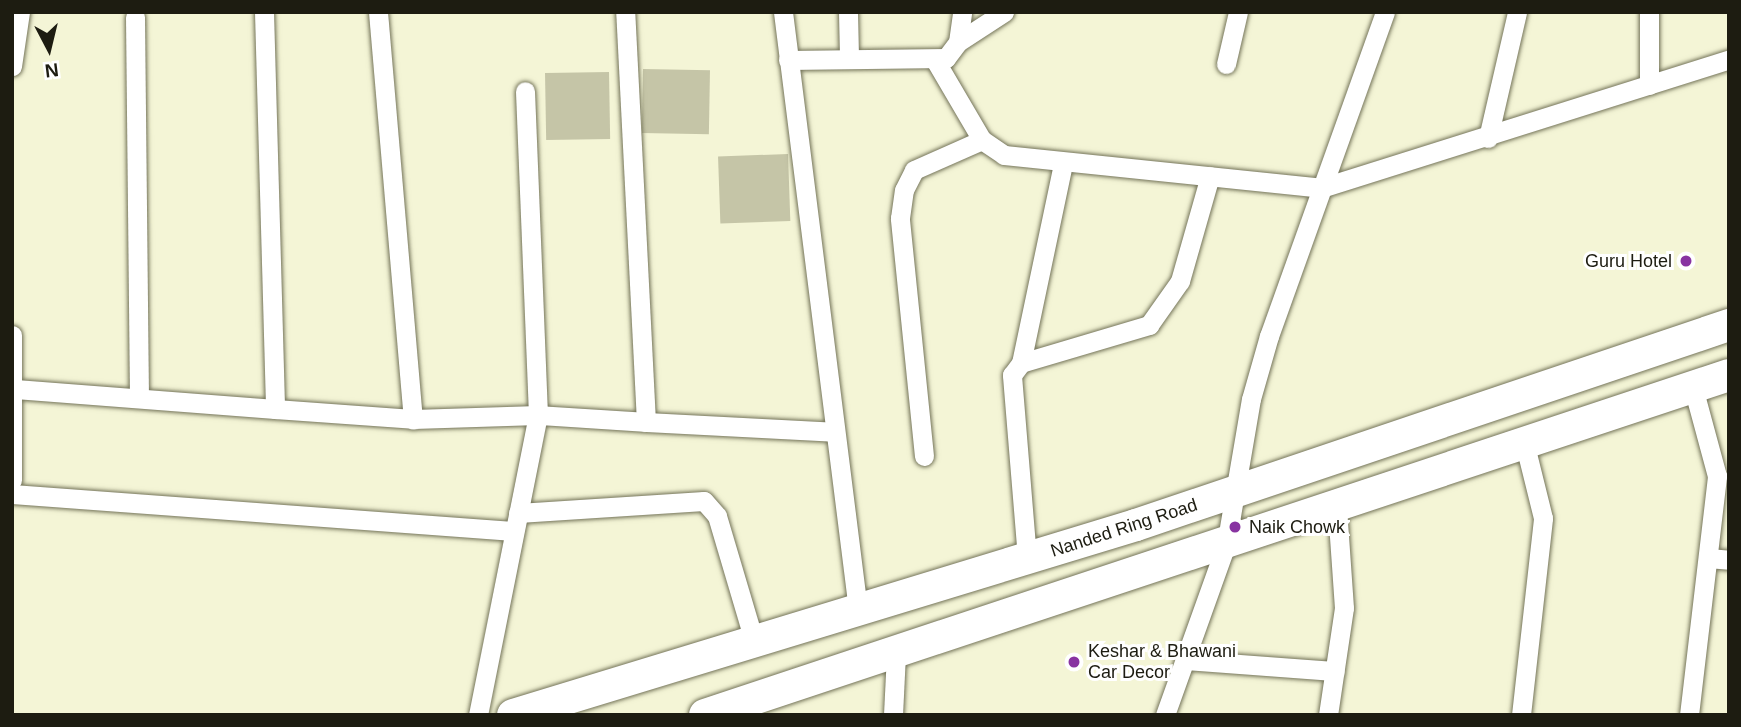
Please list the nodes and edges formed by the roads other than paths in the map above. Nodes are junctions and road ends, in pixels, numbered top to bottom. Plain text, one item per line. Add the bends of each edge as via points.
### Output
1 (20, 12) edge
2 (264, 12) edge
3 (378, 12) edge
4 (625, 12) edge
5 (783, 12) edge
6 (848, 12) edge
7 (962, 12) edge
8 (1004, 12) edge
9 (1238, 12) edge
10 (1385, 12) edge
11 (1517, 12) edge
12 (1649, 12) edge
13 (135, 17) dead end
14 (958, 42) junction
15 (849, 56) junction
16 (788, 60) junction
17 (935, 60) junction
18 (1729, 60) edge
19 (1226, 64) dead end
20 (12, 66) edge
21 (1649, 85) junction
22 (525, 91) dead end
23 (1488, 138) junction
24 (982, 140) junction
25 (1063, 164) junction
26 (1210, 176) junction
27 (1321, 188) junction
28 (1729, 325) edge
29 (12, 335) edge
30 (1021, 363) junction
31 (1729, 375) edge
32 (1693, 387) junction
33 (15, 389) junction
34 (139, 398) junction
35 (275, 409) junction
36 (537, 415) junction
37 (413, 419) junction
38 (646, 422) junction
39 (834, 432) junction
40 (1525, 445) junction
41 (924, 456) dead end
42 (13, 470) edge
43 (12, 480) edge
44 (1234, 492) junction
45 (12, 494) edge
46 (1337, 509) junction
47 (516, 522) junction
48 (1226, 545) junction
49 (1027, 558) junction
50 (1707, 558) junction
51 (1729, 561) edge
52 (858, 610) junction
53 (754, 641) junction
54 (896, 653) junction
55 (1185, 660) junction
56 (1335, 671) junction
57 (478, 715) edge
58 (513, 715) edge
59 (705, 715) edge
60 (893, 715) edge
61 (1165, 715) edge
62 (1328, 715) edge
63 (1521, 715) edge
64 (1689, 715) edge

1 - 20 street
2 - 35 street
3 - 37 street
4 - 38 street
5 - 16 street
6 - 15 street
7 - 14 street
8 - 14 street
9 - 19 street
10 - 27 street
11 - 23 street
12 - 21 street
13 - 34 street
14 - 17 street via 954,52
15 - 16 street
15 - 17 street
16 - 39 street
17 - 24 street
18 - 21 street
21 - 23 street
22 - 36 street
23 - 27 street
24 - 25 street via 1003,155
24 - 41 street via 914,170 904,190 900,218
25 - 26 street
25 - 30 street
26 - 27 street
26 - 30 street via 1180,281 1149,325
27 - 44 street via 1251,400
28 - 44 highway, Nanded Ring Road
29 - 33 street
30 - 49 street via 1010,395
31 - 32 highway
32 - 40 highway
32 - 50 street via 1717,476
33 - 34 street
33 - 42 street
34 - 35 street
35 - 37 street
36 - 37 street
36 - 38 street
36 - 47 street
38 - 39 street
39 - 52 street
40 - 46 highway
40 - 63 street via 1543,518
42 - 43 street
44 - 48 street
44 - 49 highway, Nanded Ring Road
45 - 47 street
46 - 48 highway
46 - 56 street via 1344,608
47 - 53 street via 704,501 717,516
47 - 57 street
48 - 54 highway
48 - 55 street
49 - 52 highway, Nanded Ring Road
50 - 51 street
50 - 64 street
52 - 53 highway, Nanded Ring Road
53 - 58 highway, Nanded Ring Road
54 - 59 highway
54 - 60 street
55 - 56 street
55 - 61 street
56 - 62 street

